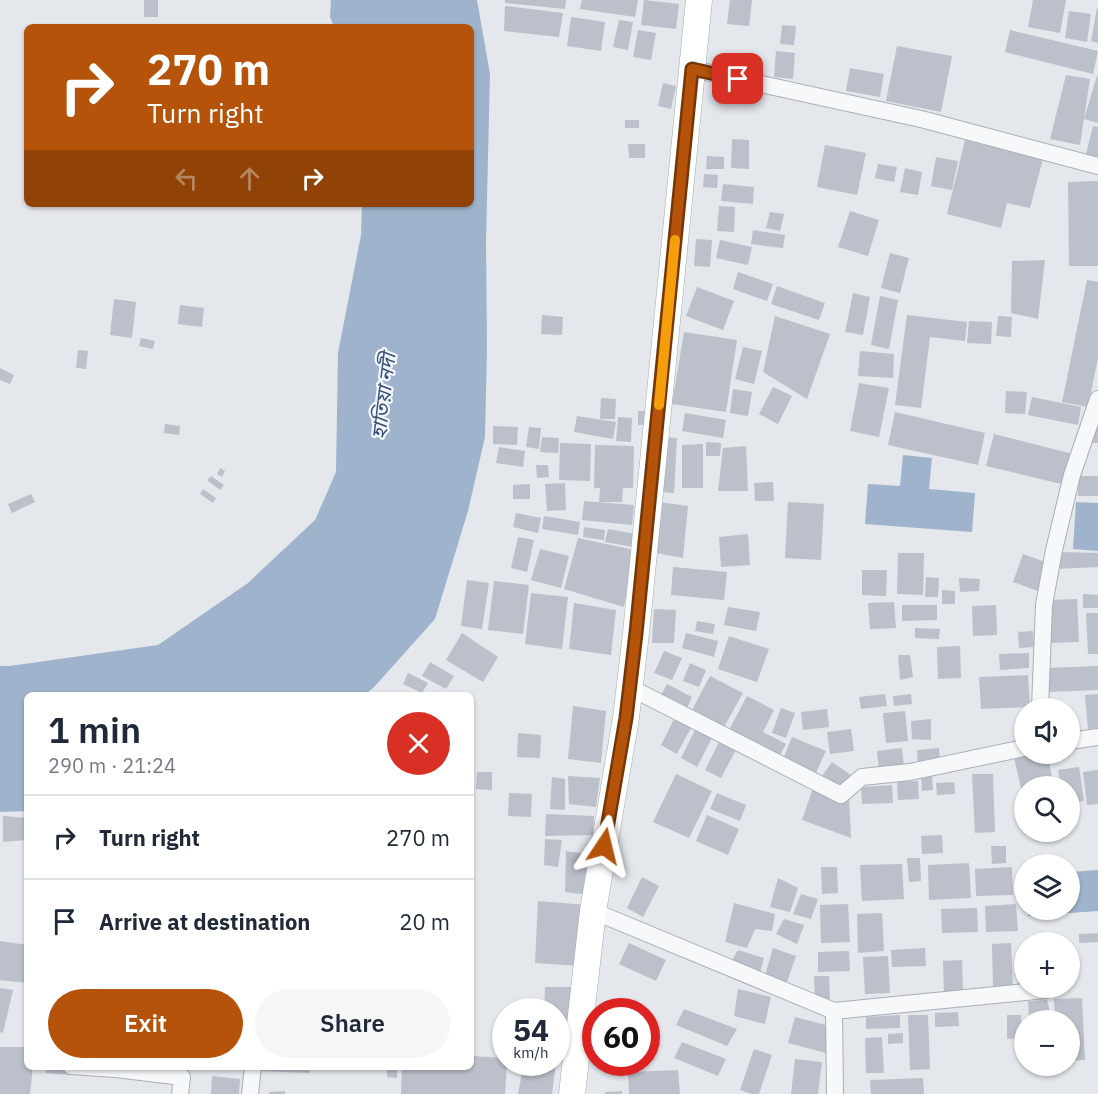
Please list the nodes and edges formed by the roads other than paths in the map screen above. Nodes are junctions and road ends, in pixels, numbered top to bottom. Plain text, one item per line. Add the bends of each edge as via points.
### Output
1 (699, 0) edge
2 (692, 69) junction
3 (1098, 166) edge
4 (1098, 399) edge
5 (629, 687) junction
6 (1040, 698) edge
7 (1098, 737) edge
8 (1080, 740) edge
9 (1014, 750) edge
10 (593, 911) junction
11 (1014, 993) edge
12 (834, 1011) junction
13 (124, 1070) edge
14 (253, 1070) edge
15 (180, 1094) edge
16 (250, 1094) edge
17 (572, 1094) edge
18 (835, 1094) edge

1 - 2 main road
2 - 3 street via 921,118
2 - 5 main road
4 - 6 street via 1072,475 1054,550 1044,605
5 - 9 street via 841,795 862,777 910,772
5 - 10 main road
7 - 8 street
10 - 12 street
10 - 17 main road
11 - 12 street
12 - 18 street
13 - 15 street via 182,1077
14 - 16 street

